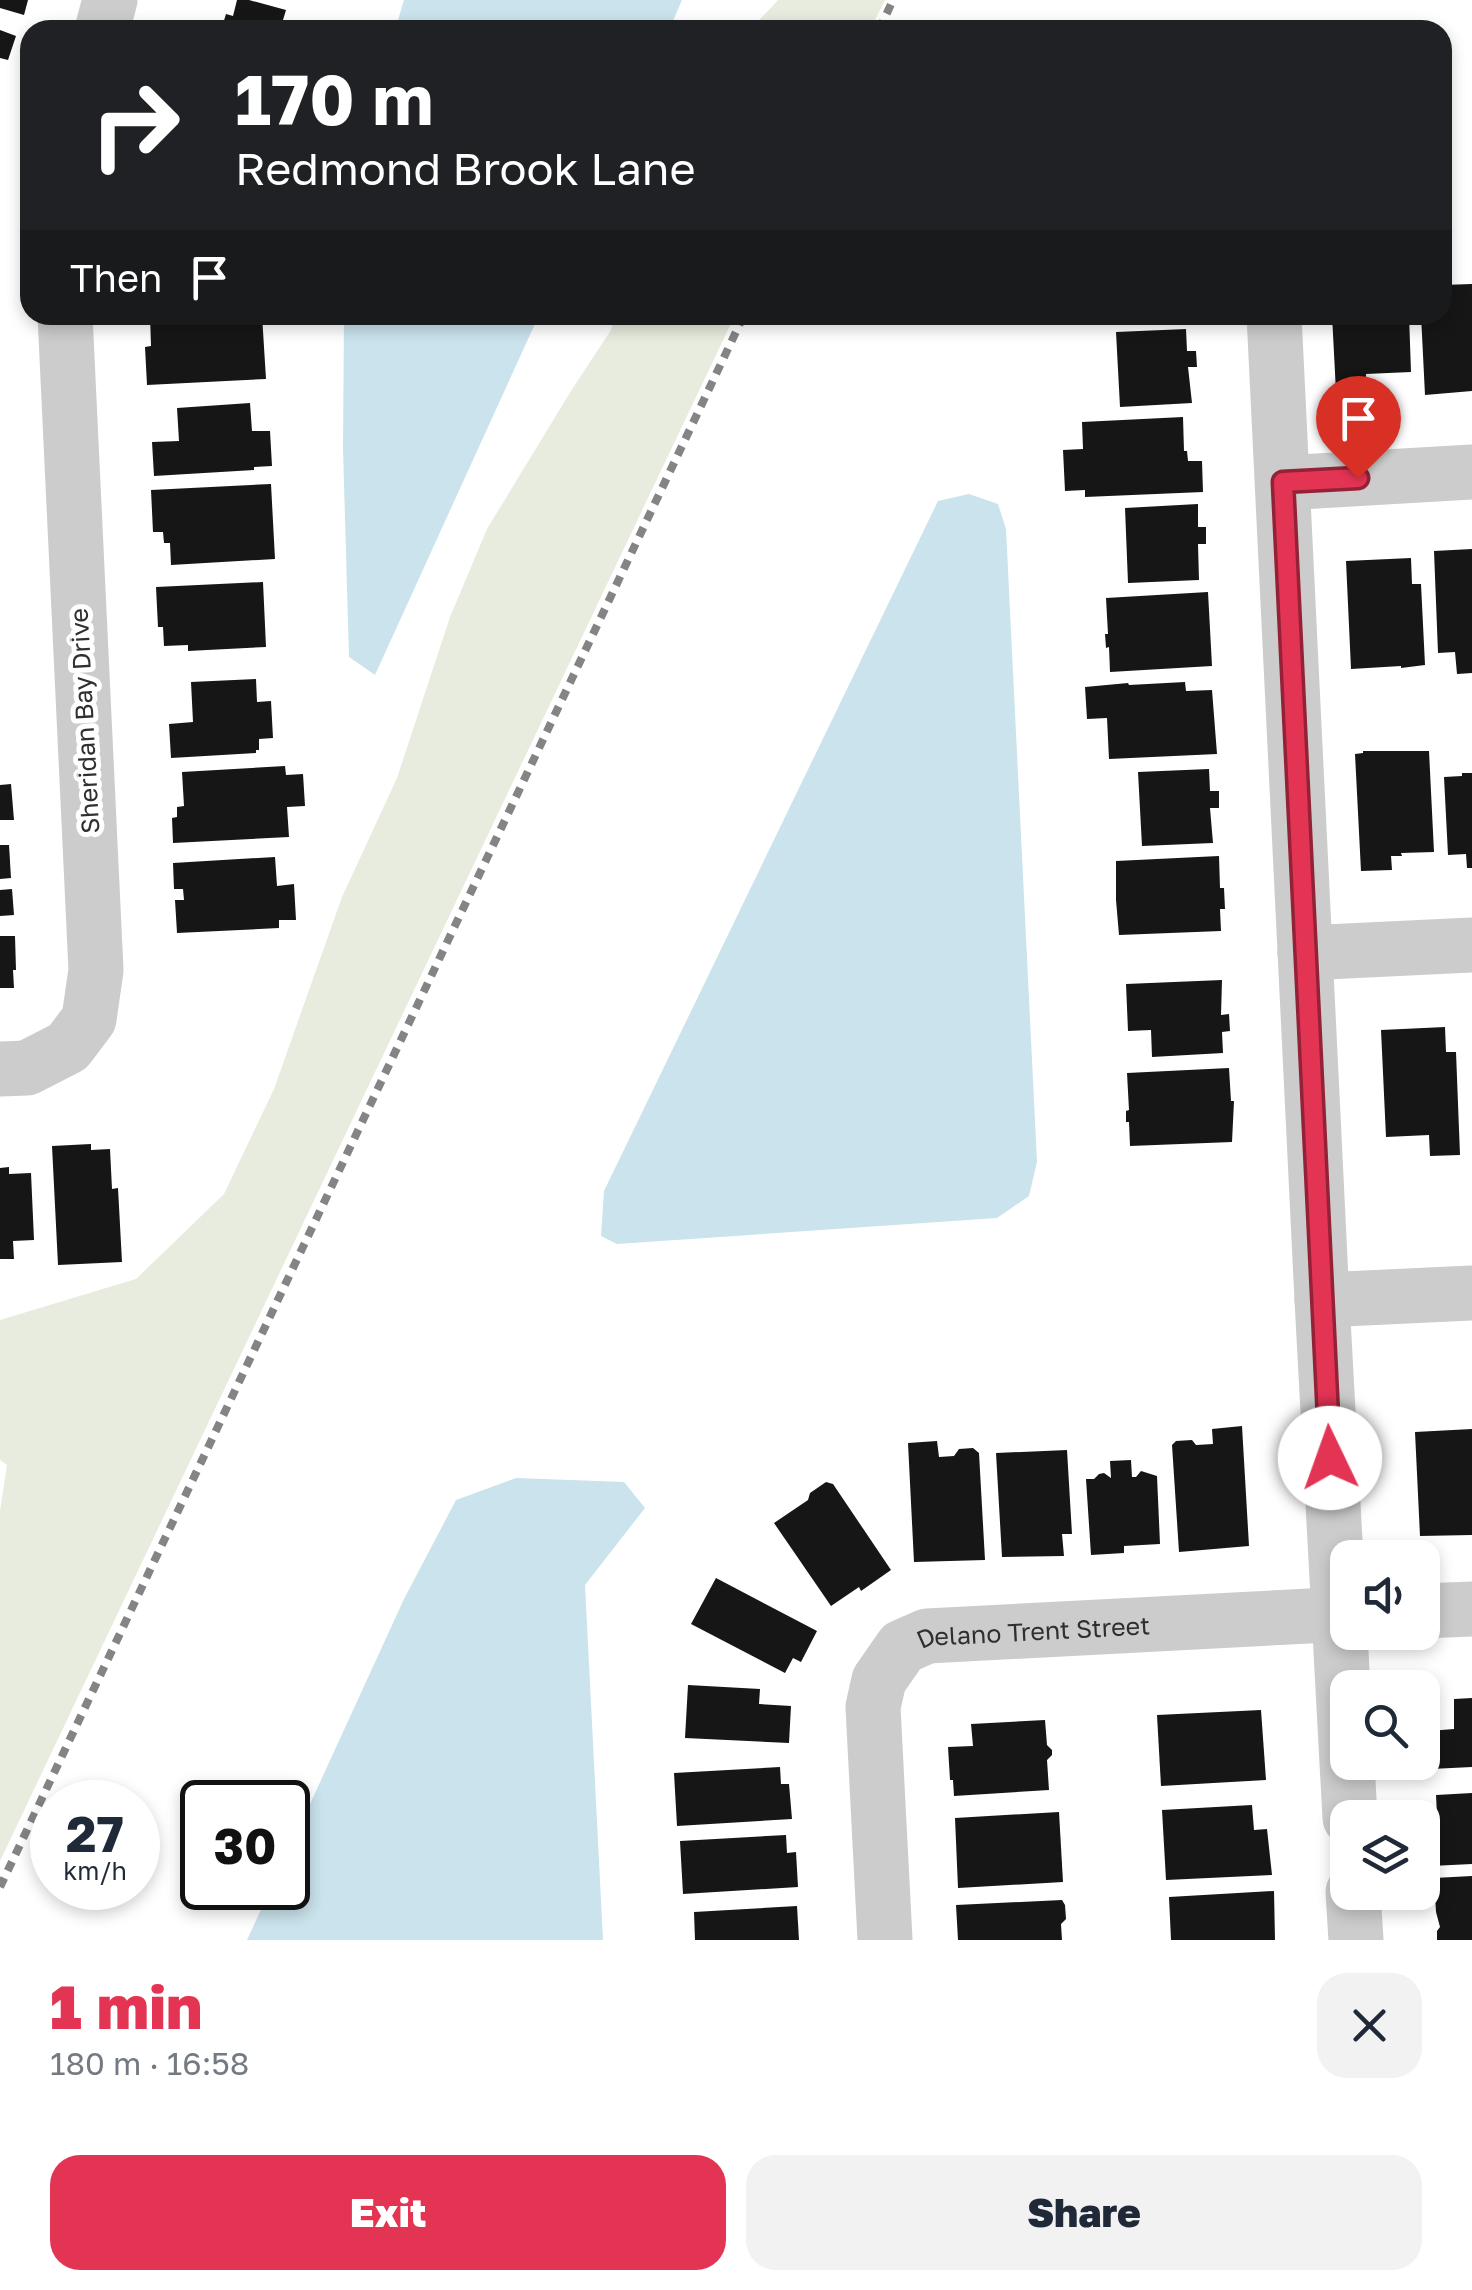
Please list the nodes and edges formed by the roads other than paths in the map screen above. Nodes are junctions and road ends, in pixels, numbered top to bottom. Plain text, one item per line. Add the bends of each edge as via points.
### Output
1 (65, 325) edge
2 (1275, 325) edge
3 (1472, 472) edge
4 (1283, 482) junction
5 (1472, 945) edge
6 (1305, 953) junction
7 (0, 1070) edge
8 (1472, 1294) edge
9 (1322, 1300) junction
10 (1338, 1540) edge
11 (1472, 1609) edge
12 (1440, 1610) edge
13 (1330, 1616) edge
14 (1344, 1650) edge
15 (1349, 1800) edge
16 (1355, 1910) edge
17 (885, 1940) edge
18 (1356, 1940) edge

1 - 7 street, Sheridan Bay Drive via 96,970 89,1020 68,1047 27,1068
2 - 4 street
3 - 4 street
4 - 6 street
5 - 6 street
6 - 9 street
8 - 9 street
9 - 10 street
11 - 12 street
13 - 17 street, Delano Trent Street via 927,1636 902,1647 879,1680 873,1707
14 - 15 street
16 - 18 street

